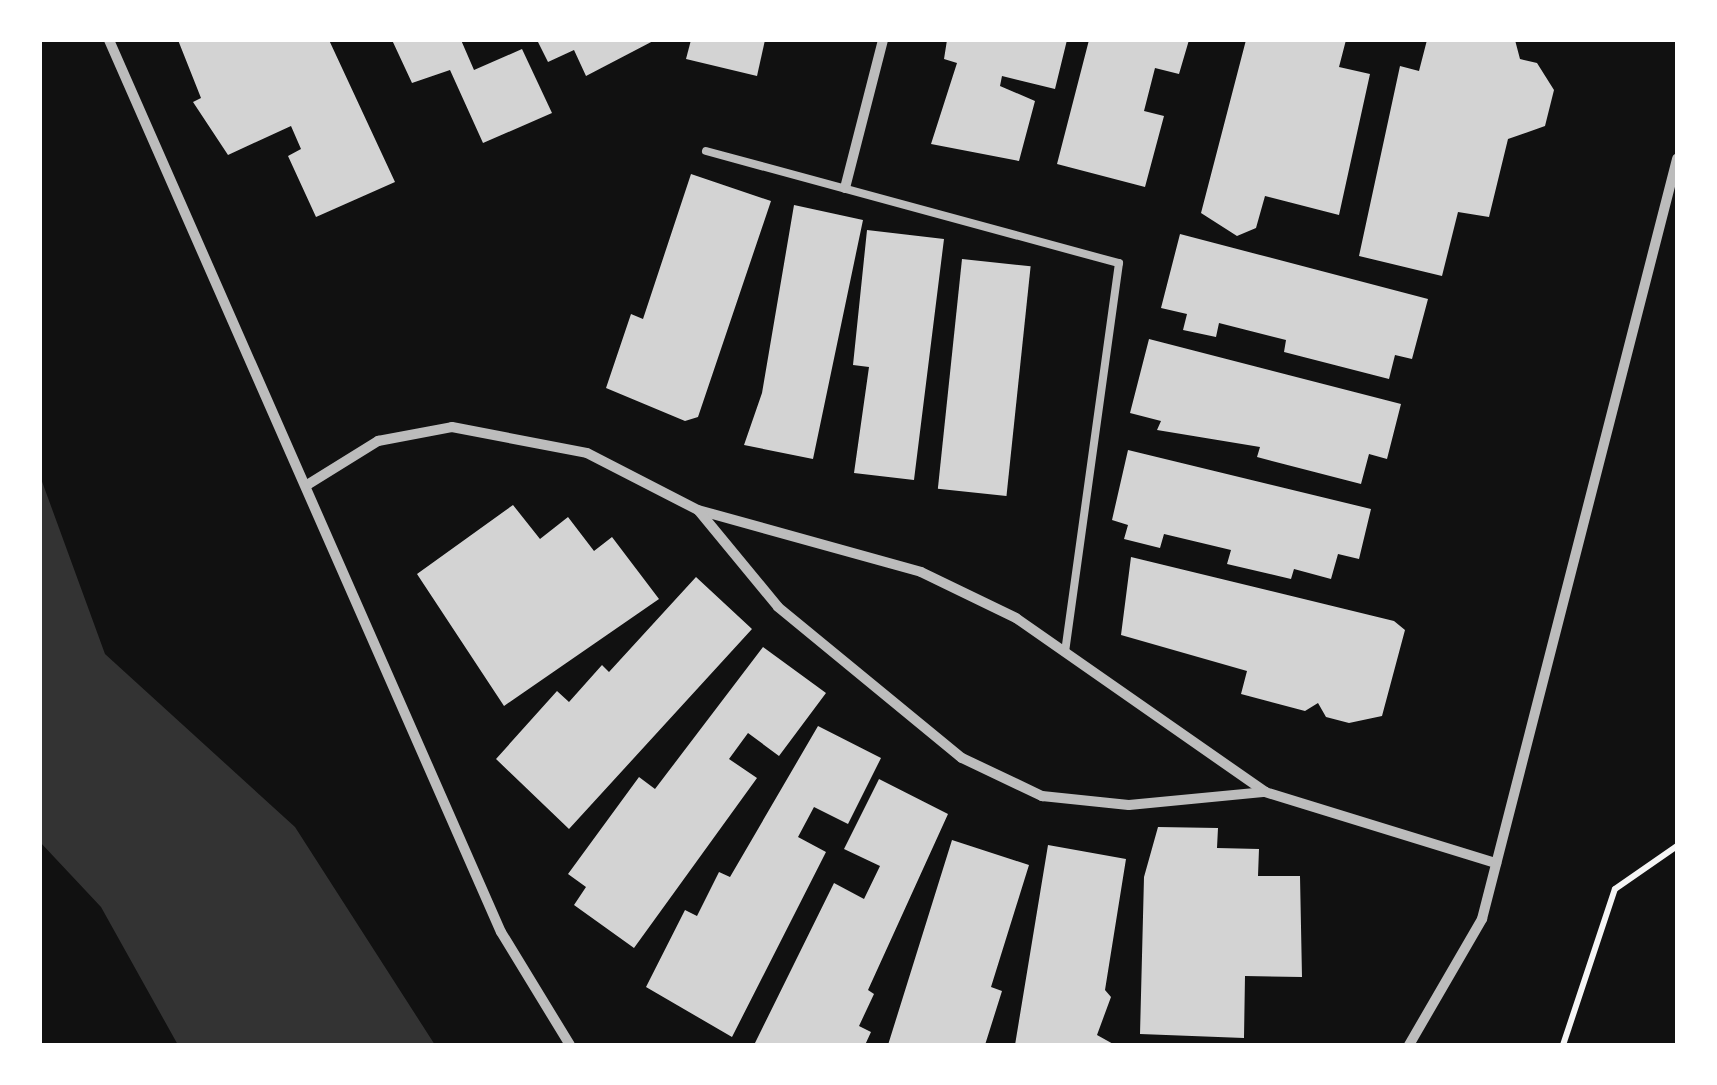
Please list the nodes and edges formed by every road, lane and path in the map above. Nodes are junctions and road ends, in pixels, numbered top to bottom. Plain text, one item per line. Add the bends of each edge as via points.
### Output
1 (108, 40) edge
2 (883, 40) edge
3 (706, 151) dead end
4 (1677, 159) edge
5 (846, 188) junction
6 (307, 485) junction
7 (698, 510) junction
8 (1065, 652) junction
9 (1265, 792) junction
10 (1677, 846) edge
11 (1496, 863) junction
12 (570, 1045) edge
13 (1408, 1045) edge
14 (1563, 1045) edge

1 - 6 street
2 - 5 street
3 - 5 lane
4 - 11 street
5 - 8 lane via 1119,263
6 - 7 street via 378,441 452,427 587,453
6 - 12 street via 502,932
7 - 8 street via 921,572
7 - 9 street via 778,607 962,758 1060,798 1130,805
8 - 9 street
9 - 11 street
10 - 14 path via 1615,889
11 - 13 street via 1482,918

